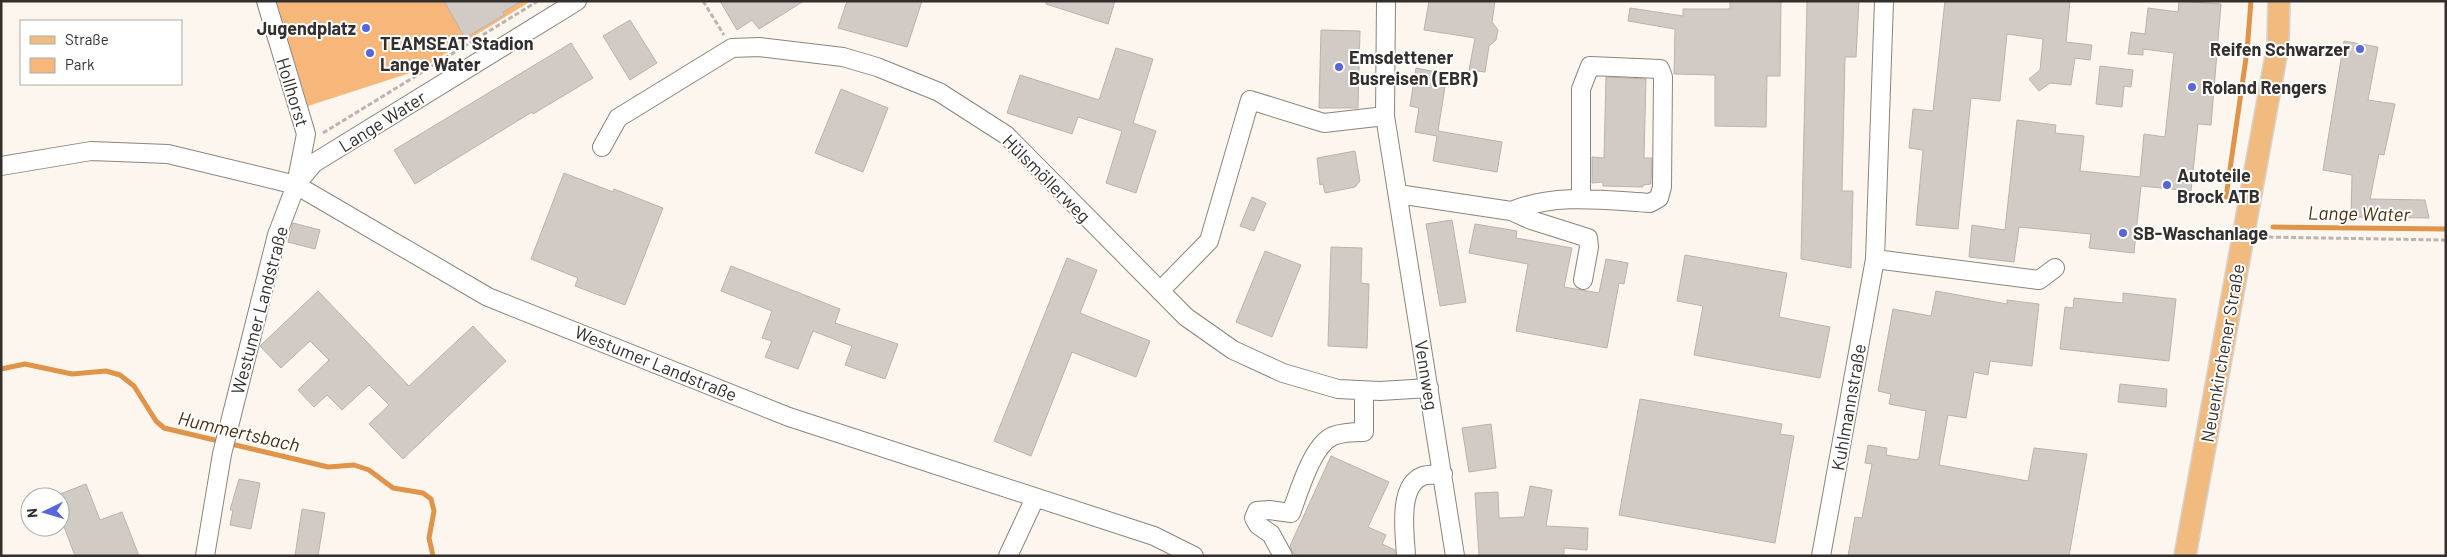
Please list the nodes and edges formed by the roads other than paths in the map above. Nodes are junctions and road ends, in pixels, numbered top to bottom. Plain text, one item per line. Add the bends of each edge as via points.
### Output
1 (266, 1) edge
2 (577, 1) edge
3 (1386, 1) edge
4 (1884, 1) edge
5 (2279, 1) edge
6 (1385, 116) junction
7 (602, 147) dead end
8 (1, 166) edge
9 (296, 185) junction
10 (1398, 194) junction
11 (1580, 198) junction
12 (1511, 211) junction
13 (1875, 259) junction
14 (2054, 268) dead end
15 (1583, 280) dead end
16 (1160, 291) junction
17 (1430, 388) junction
18 (1364, 390) junction
19 (1443, 474) junction
20 (1035, 498) junction
21 (205, 556) edge
22 (1008, 556) edge
23 (1194, 556) edge
24 (1283, 556) edge
25 (1406, 556) edge
26 (1455, 556) edge
27 (1821, 556) edge
28 (2185, 556) edge

1 - 9 street, Hollhorst via 306,134
2 - 9 street, Lange Water via 314,163
3 - 6 street, Vennweg
4 - 13 street, Kuhlmannstraße
5 - 28 main road, Neuenkirchener Straße via 2278,44
6 - 10 street, Vennweg
6 - 16 street via 1324,123 1250,100 1209,241
7 - 16 street, Hülsmöllerweg via 618,118 732,48 759,47 843,57 939,92 1006,135
8 - 9 street, Westumer Landstraße via 91,152 168,154
9 - 20 street, Westumer Landstraße via 488,297 789,416
9 - 21 street, Westumer Landstraße via 276,235 225,444
10 - 12 street
10 - 17 street, Vennweg
11 - 11 street via 1650,202 1659,198 1662,187 1663,77 1660,69 1590,66 1581,89
11 - 12 street via 1533,202
12 - 15 street via 1588,238
13 - 14 street via 2039,280
13 - 27 street, Kuhlmannstraße
16 - 18 street, Hülsmöllerweg via 1186,317 1233,350 1283,373 1338,389
17 - 18 street, Hülsmöllerweg
17 - 19 street, Vennweg
18 - 24 street via 1364,432 1332,437 1319,447 1291,513 1257,511 1254,518 1258,526 1272,534
19 - 25 street via 1423,476 1412,483 1406,495
19 - 26 street, Vennweg
20 - 22 street
20 - 23 street, Westumer Landstraße via 1154,536

